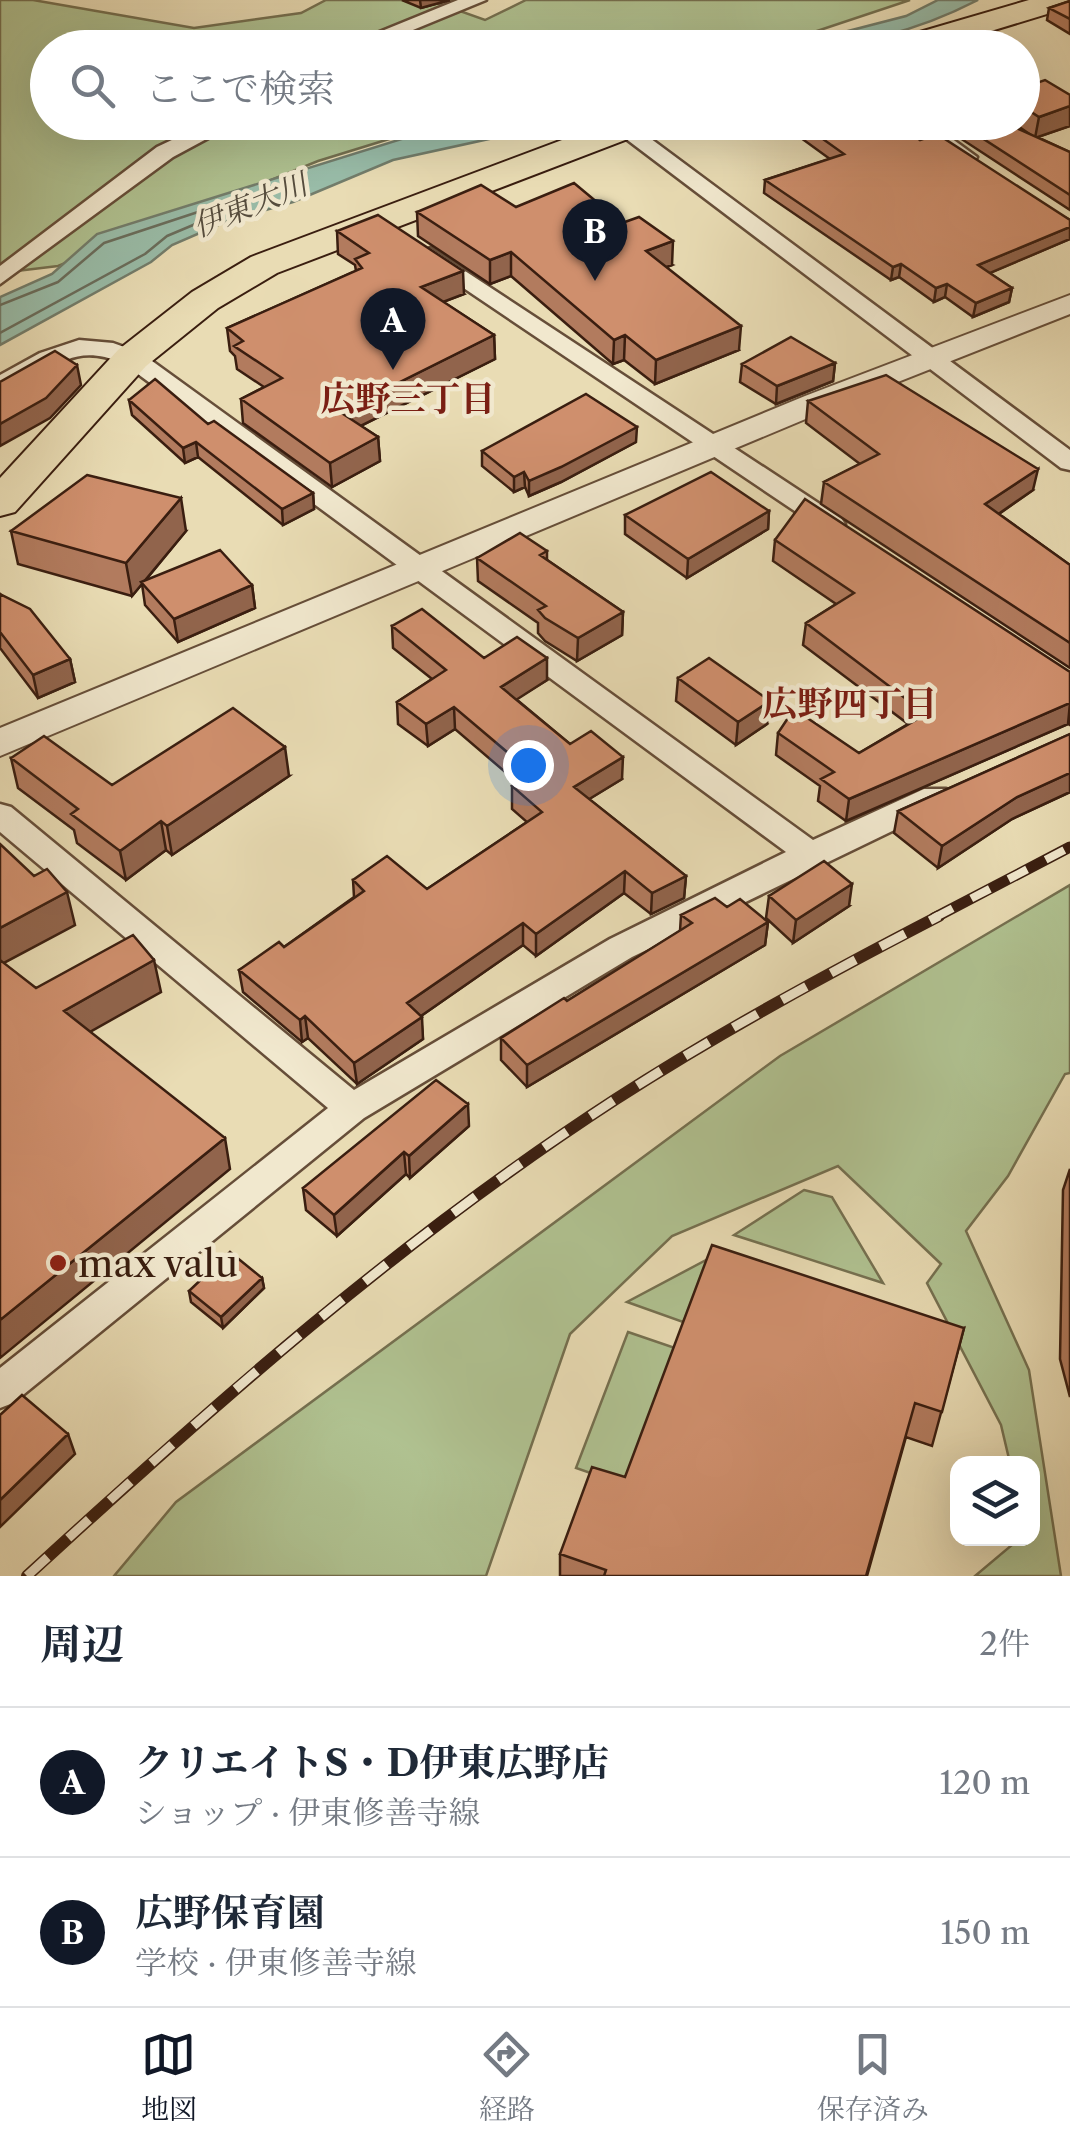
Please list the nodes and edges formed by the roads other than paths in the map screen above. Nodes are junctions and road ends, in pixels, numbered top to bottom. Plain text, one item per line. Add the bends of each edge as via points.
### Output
1 (476, 0) edge
2 (1057, 1) edge
3 (397, 30) edge
4 (960, 30) edge
5 (190, 140) edge
6 (593, 140) edge
7 (652, 140) edge
8 (941, 140) edge
9 (992, 174) edge
10 (378, 220) junction
11 (0, 278) edge
12 (1070, 304) edge
13 (132, 358) junction
14 (928, 359) junction
15 (0, 385) edge
16 (718, 446) junction
17 (1070, 462) edge
18 (0, 503) edge
19 (846, 534) edge
20 (421, 567) junction
21 (0, 743) edge
22 (966, 784) edge
23 (0, 815) edge
24 (810, 854) junction
25 (352, 1108) junction
26 (0, 1392) edge

1 - 3 street
2 - 4 main road
5 - 11 street via 165,152
6 - 10 main road
7 - 14 street
8 - 9 street
10 - 13 main road via 264,265 205,300
10 - 16 street
12 - 14 street
13 - 15 street via 108,345 80,346
13 - 18 main road
13 - 20 street
14 - 16 street
14 - 17 street
16 - 19 street
16 - 20 street
20 - 21 street
20 - 24 street
22 - 24 street
23 - 25 street
24 - 25 street via 621,948
25 - 26 street

